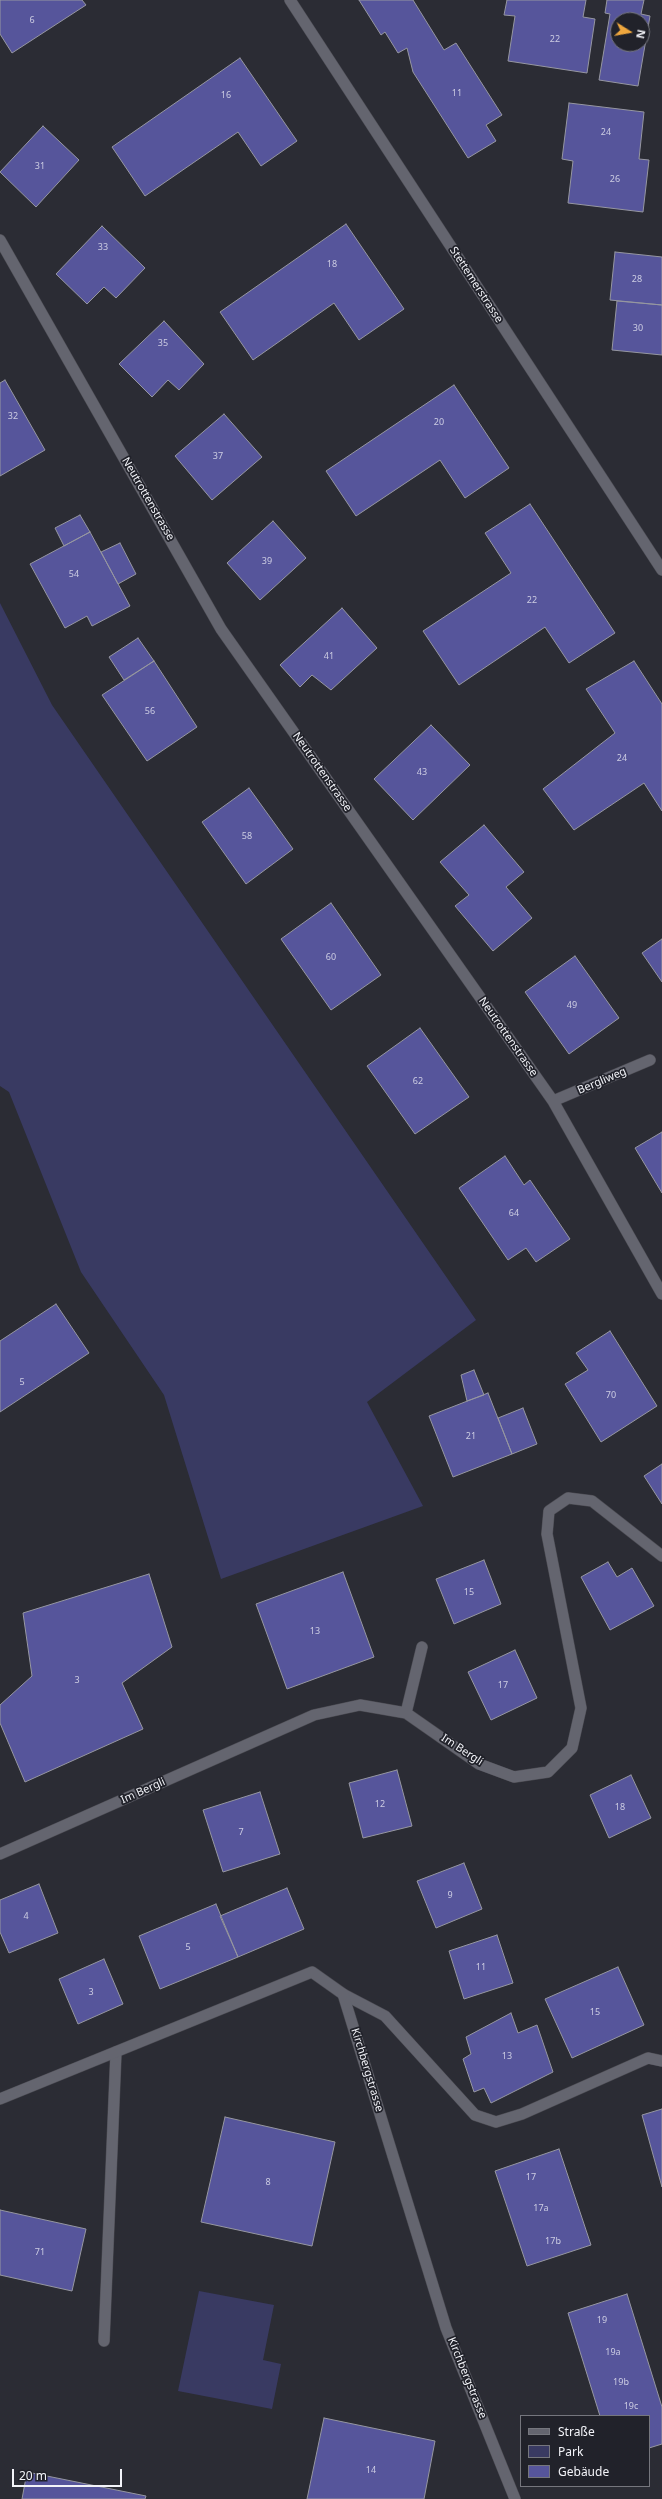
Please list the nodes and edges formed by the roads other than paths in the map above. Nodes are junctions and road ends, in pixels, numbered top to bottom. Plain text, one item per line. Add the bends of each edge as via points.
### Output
1 (290, 0) edge
2 (0, 240) edge
3 (662, 570) edge
4 (650, 1060) dead end
5 (553, 1101) junction
6 (662, 1294) edge
7 (662, 1556) edge
8 (422, 1647) dead end
9 (406, 1713) junction
10 (0, 1854) edge
11 (343, 1994) junction
12 (116, 2052) junction
13 (662, 2061) edge
14 (0, 2098) edge
15 (104, 2341) dead end
16 (516, 2499) edge

1 - 3 street, Stettemerstrasse
2 - 5 street, Neutrottenstrasse via 221,629
4 - 5 street, Bergliweg
5 - 6 street, Neutrottenstrasse
7 - 9 street, Im Bergli via 592,1501 568,1498 549,1511 547,1534 581,1708 572,1748 548,1772 514,1776 479,1764
8 - 9 street
9 - 10 street, Im Bergli via 360,1705 314,1715
11 - 12 street via 312,1972
11 - 13 street via 385,2016 475,2115 496,2122 522,2114 648,2058
11 - 16 street, Kirchbergstrasse via 446,2328
12 - 14 street
12 - 15 street

